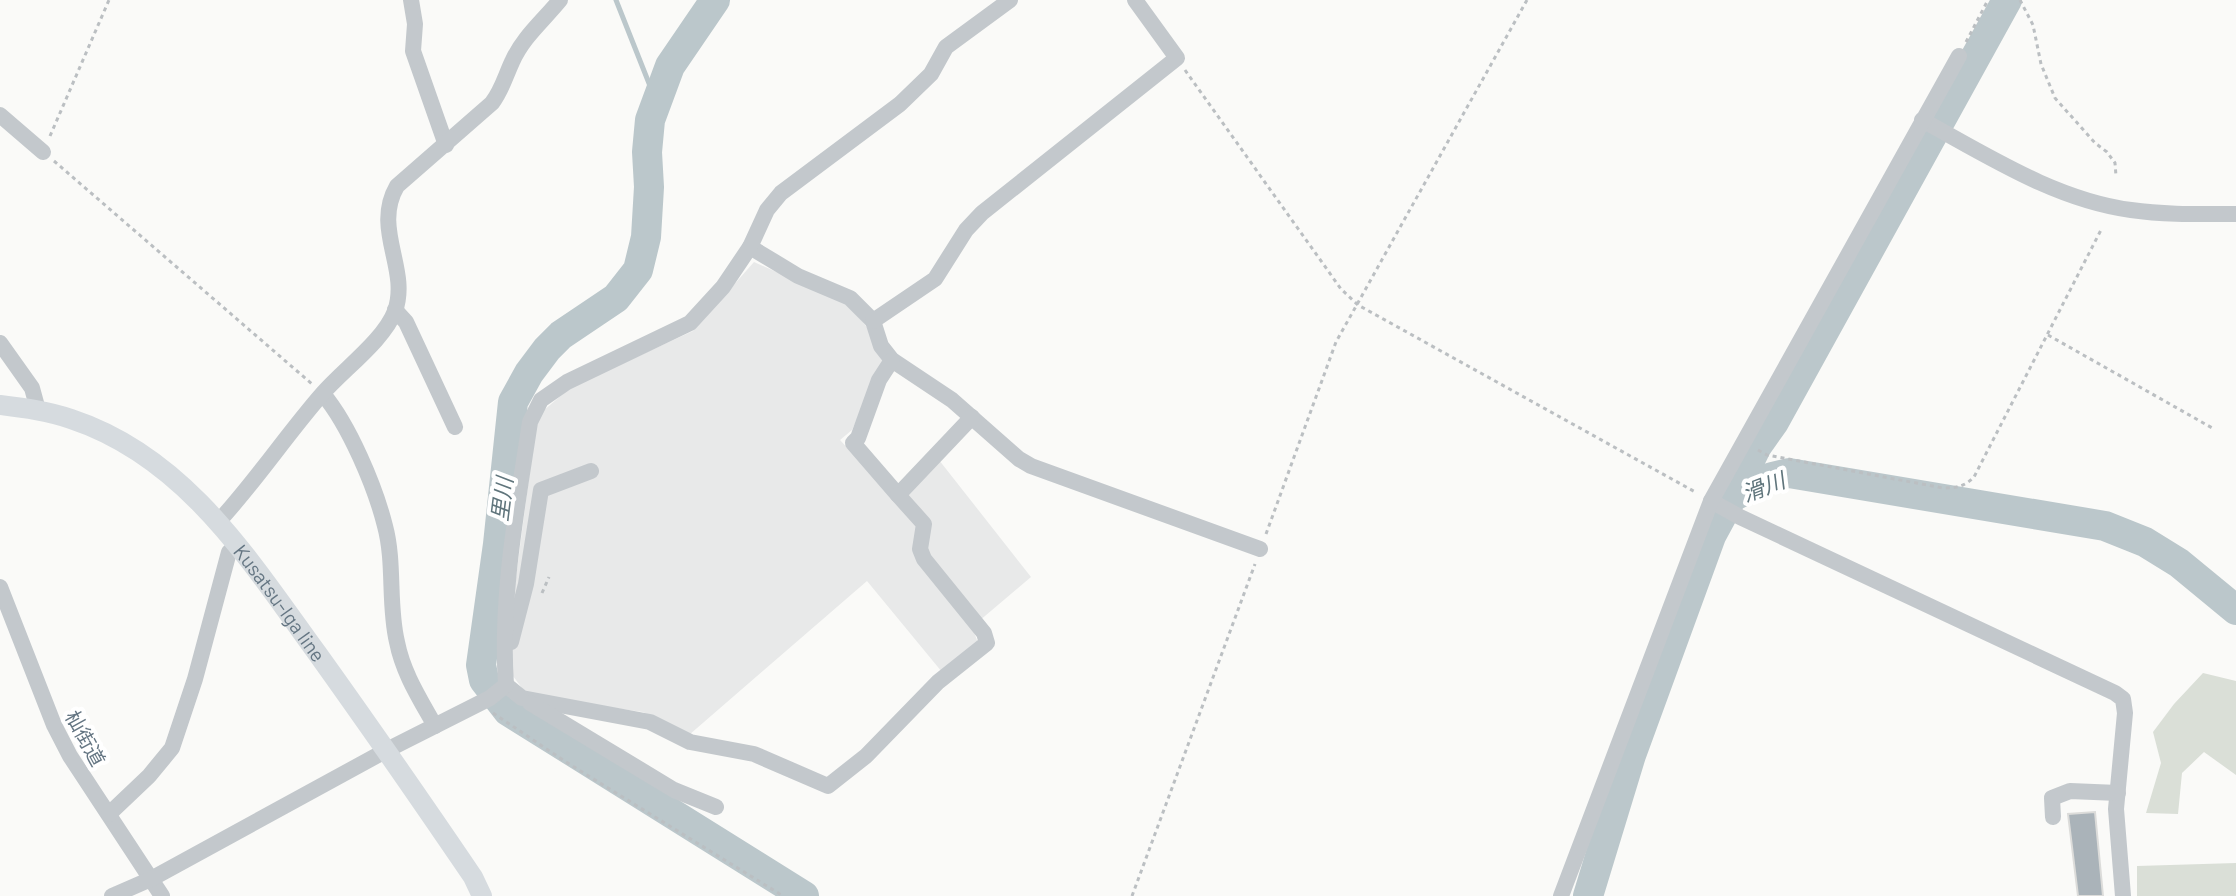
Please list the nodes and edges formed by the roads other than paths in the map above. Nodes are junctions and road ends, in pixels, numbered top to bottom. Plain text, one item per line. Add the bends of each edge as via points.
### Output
1 (411, 0) edge
2 (560, 0) edge
3 (1010, 0) edge
4 (1135, 0) edge
5 (1959, 56) road end
6 (0, 115) edge
7 (1922, 120) junction
8 (446, 145) junction
9 (43, 152) road end
10 (2236, 214) edge
11 (750, 247) junction
12 (395, 310) junction
13 (873, 321) junction
14 (0, 343) edge
15 (892, 360) junction
16 (323, 394) junction
17 (0, 405) edge
18 (38, 410) junction
19 (972, 417) junction
20 (455, 427) dead end
21 (591, 471) dead end
22 (898, 495) junction
23 (1716, 504) junction
24 (219, 521) junction
25 (238, 545) junction
26 (1260, 549) road end
27 (0, 587) edge
28 (504, 662) junction
29 (495, 693) junction
30 (522, 698) junction
31 (435, 726) junction
32 (387, 750) junction
33 (2118, 793) junction
34 (716, 807) dead end
35 (109, 814) junction
36 (2053, 817) dead end
37 (151, 879) junction
38 (112, 896) edge
39 (162, 896) edge
40 (482, 896) edge
41 (1561, 896) edge
42 (2123, 896) edge

1 - 8 street via 413,51
2 - 8 street via 531,29 492,103
3 - 11 street via 946,47 931,74 900,104 781,193 762,217
4 - 13 street via 1177,58 982,213 935,279
5 - 7 street
6 - 9 street
7 - 10 street via 2018,173 2094,201 2129,210
7 - 23 street
8 - 12 street via 390,198 387,225 397,278
11 - 13 street via 798,276 850,298
11 - 28 street via 690,323 567,382 534,409 515,517
12 - 16 street via 378,336
12 - 20 street via 406,322
13 - 15 street
14 - 18 street via 32,388
15 - 19 street
15 - 22 street via 853,443
16 - 24 street
16 - 31 street via 357,449 386,527 396,642
17 - 18 main road, Kusatsu-Iga line
18 - 24 main road, Kusatsu-Iga line via 71,418 128,446 178,481
19 - 22 street
19 - 26 street via 1031,466
21 - 28 street via 541,490 526,584
22 - 30 street via 924,524 924,559 987,643 828,786 754,754 690,742 650,722
23 - 33 street via 2115,693 2123,699 2125,713
23 - 41 street
24 - 25 main road, Kusatsu-Iga line
25 - 32 main road, Kusatsu-Iga line
25 - 35 street via 229,552 181,724 167,756
27 - 35 street, 杣街道 via 54,725
28 - 29 street
29 - 30 street
29 - 31 street
30 - 34 street via 674,790
31 - 32 street
32 - 37 street
32 - 40 main road, Kusatsu-Iga line
33 - 36 street via 2070,791 2052,798
33 - 42 street
35 - 37 street, 杣街道
37 - 38 street
37 - 39 street, 杣街道

